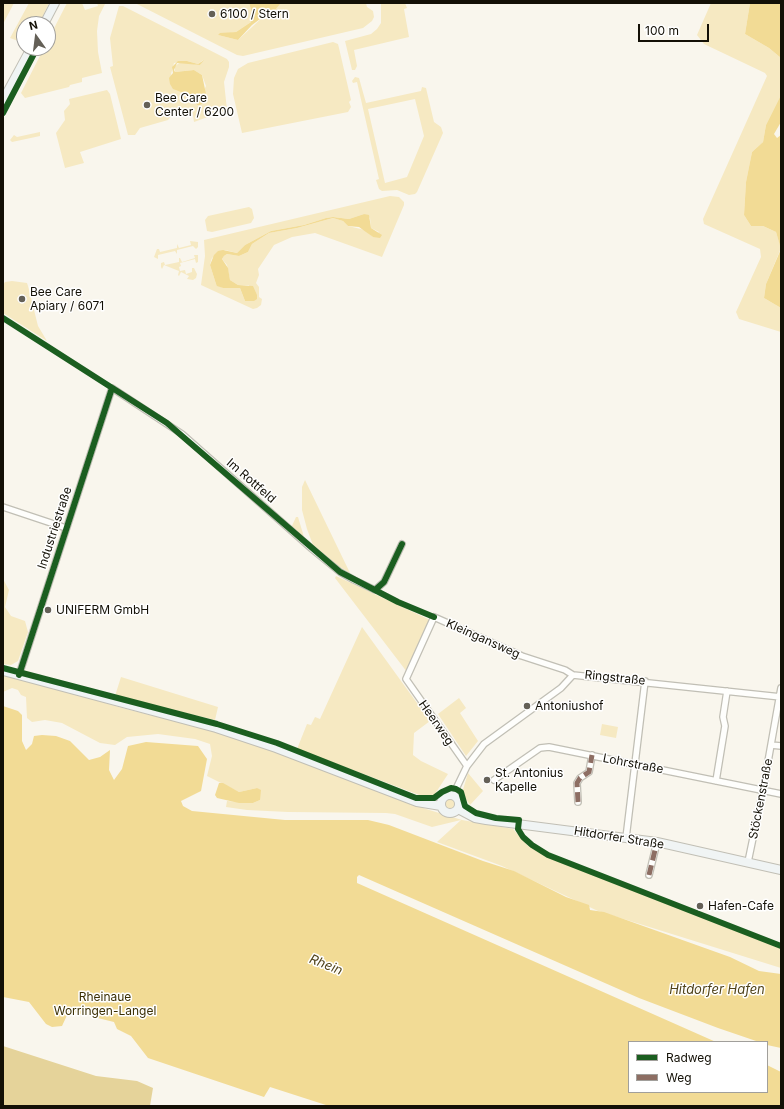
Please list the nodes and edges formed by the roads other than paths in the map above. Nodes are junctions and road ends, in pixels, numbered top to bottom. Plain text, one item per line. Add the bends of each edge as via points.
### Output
1 (55, 3) edge
2 (48, 16) edge
3 (27, 56) edge
4 (3, 100) edge
5 (112, 388) joint
6 (3, 507) edge
7 (66, 528) junction
8 (402, 544) dead end
9 (3, 671) edge
10 (573, 674) junction
11 (19, 675) junction
12 (406, 679) joint
13 (645, 681) junction
14 (781, 688) edge
15 (727, 691) junction
16 (780, 697) edge
17 (771, 745) junction
18 (781, 746) edge
19 (592, 755) junction
20 (635, 765) junction
21 (467, 766) junction
22 (494, 780) dead end
23 (716, 781) junction
24 (763, 790) junction
25 (781, 794) edge
26 (453, 795) junction
27 (578, 802) dead end
28 (441, 806) junction
29 (458, 809) junction
30 (626, 838) junction
31 (656, 842) junction
32 (748, 862) junction
33 (781, 870) edge
34 (649, 875) dead end

1 - 2 street
3 - 4 street
5 - 7 street, Industriestraße
5 - 8 street, Im Rottfeld via 182,434 312,549 354,580 375,590 384,582
6 - 7 street
7 - 11 street, Industriestraße
9 - 11 street
10 - 12 street, Kleingansweg via 522,656 434,617
10 - 13 street, Ringstraße
10 - 21 street, Ringstraße via 560,688 484,744
11 - 28 street via 216,728 277,748 416,802
12 - 21 street, Heerweg
13 - 15 street, Ringstraße
13 - 20 street
14 - 16 street, Stöckenstraße
15 - 16 street, Ringstraße
15 - 23 street via 723,717 725,726
16 - 17 street, Stöckenstraße
17 - 18 street
17 - 24 street, Stöckenstraße
19 - 20 street, Lohrstraße
19 - 22 street, Lohrstraße via 545,747
19 - 27 street via 589,772 577,783
20 - 23 street, Lohrstraße
20 - 30 street
21 - 26 street, Ringstraße
23 - 24 street, Lohrstraße
24 - 25 street, Lohrstraße
24 - 32 street, Stöckenstraße
26 - 28 street via 443,798
26 - 29 street via 460,802
28 - 29 street via 449,813
29 - 30 street, Hitdorfer Straße via 475,818 486,820
30 - 31 street, Hitdorfer Straße
31 - 32 street, Hitdorfer Straße
31 - 34 street
32 - 33 street, Hitdorfer Straße

